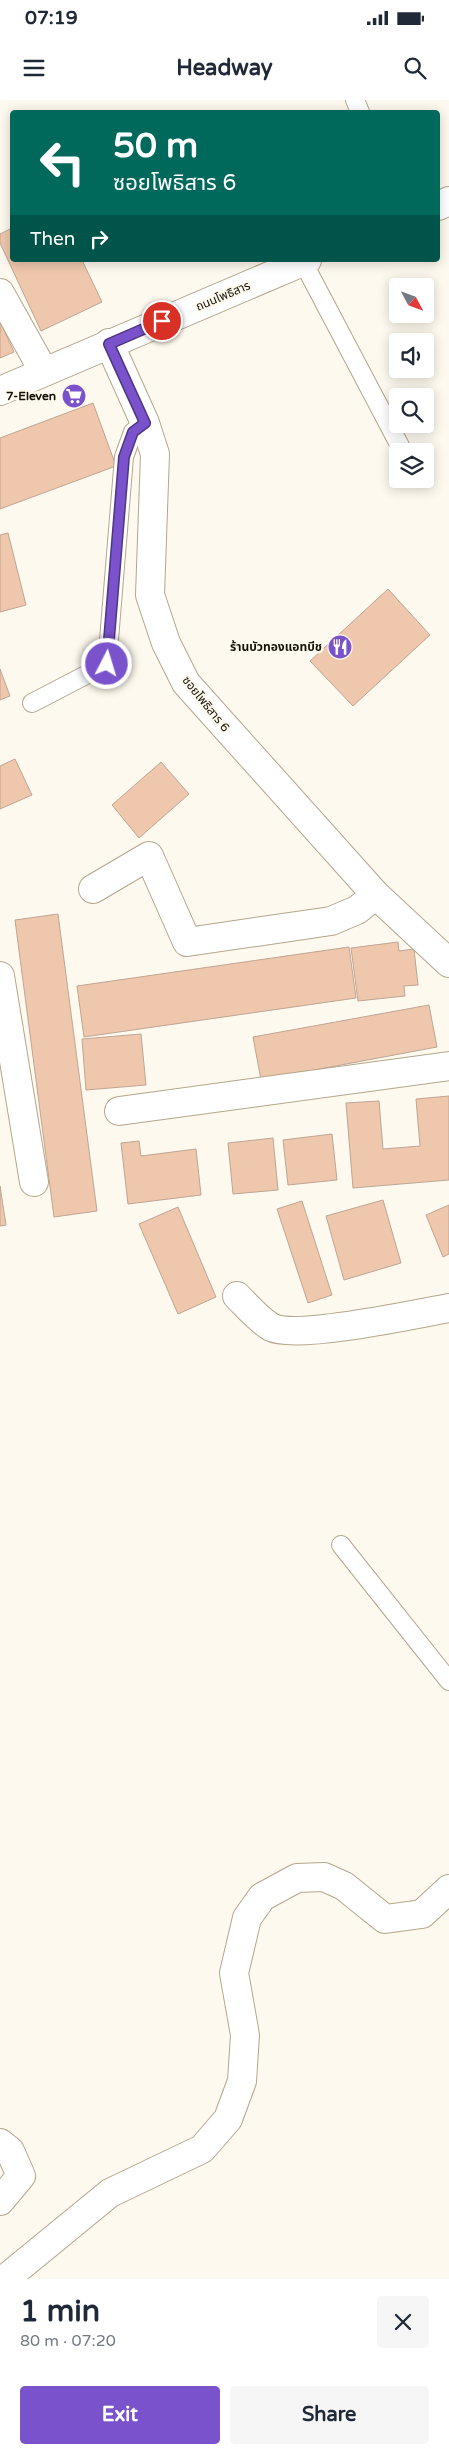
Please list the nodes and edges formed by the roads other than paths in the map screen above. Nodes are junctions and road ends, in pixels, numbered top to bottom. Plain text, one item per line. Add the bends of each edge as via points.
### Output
1 (303, 262) edge
2 (306, 262) edge
3 (0, 293) edge
4 (109, 344) junction
5 (44, 372) junction
6 (0, 391) edge
7 (145, 423) junction
8 (398, 443) edge
9 (32, 703) dead end
10 (93, 889) dead end
11 (376, 895) junction
12 (449, 963) edge
13 (0, 976) edge
14 (449, 1066) edge
15 (119, 1111) dead end
16 (34, 1182) dead end
17 (237, 1296) dead end
18 (449, 1308) edge
19 (340, 1545) dead end
20 (449, 1681) edge
21 (449, 1889) edge
22 (0, 2143) edge
23 (0, 2201) edge
24 (5, 2279) edge

1 - 4 street, ถนนโพธิสาร
2 - 8 lane
3 - 5 street
4 - 5 street, ถนนโพธิสาร
4 - 7 street, ซอยโพธิสาร 6
5 - 6 street, ถนนโพธิสาร
7 - 9 lane via 133,432 124,457 107,664
7 - 11 street, ซอยโพธิสาร 6 via 155,454 150,595 166,643 186,684
10 - 11 street via 149,856 187,942 331,921 357,910
11 - 12 street, ซอยโพธิสาร 6
13 - 16 street
14 - 15 street
17 - 18 street via 272,1327 296,1330 343,1327
19 - 20 lane
21 - 24 street via 422,1914 385,1919 344,1886 324,1877 297,1878 262,1897 247,1918 234,1973 245,2035 242,2081 228,2118 202,2150 110,2193
22 - 23 street via 10,2151 21,2176

